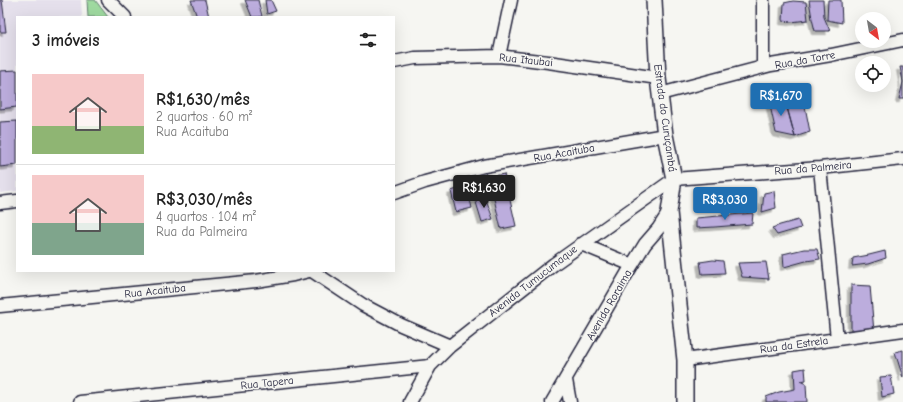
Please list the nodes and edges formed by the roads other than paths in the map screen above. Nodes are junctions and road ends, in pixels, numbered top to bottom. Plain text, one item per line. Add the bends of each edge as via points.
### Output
1 (108, 0) edge
2 (511, 0) edge
3 (654, 0) edge
4 (763, 0) edge
5 (123, 16) edge
6 (903, 40) edge
7 (499, 56) junction
8 (395, 62) edge
9 (763, 67) junction
10 (658, 78) junction
11 (660, 94) junction
12 (666, 135) junction
13 (903, 159) edge
14 (820, 168) junction
15 (674, 179) junction
16 (395, 193) edge
17 (16, 201) edge
18 (0, 202) edge
19 (670, 212) junction
20 (581, 244) junction
21 (632, 265) junction
22 (306, 272) edge
23 (313, 272) edge
24 (0, 306) edge
25 (903, 330) edge
26 (837, 338) junction
27 (450, 346) junction
28 (685, 360) junction
29 (430, 366) junction
30 (566, 380) junction
31 (80, 402) edge
32 (410, 402) edge
33 (552, 402) edge
34 (570, 402) edge
35 (685, 402) edge

1 - 5 street
2 - 7 street
3 - 10 street, Estrada do Curuçambá
4 - 9 street
6 - 9 street, Rua da Torre
7 - 8 street, Rua Itaubai via 415,58
7 - 10 street, Rua Itaubai
9 - 11 street, Rua da Torre
10 - 11 street, Estrada do Curuçambá
11 - 12 street, Estrada do Curuçambá
12 - 15 street, Estrada do Curuçambá
12 - 16 street, Rua Acaituba via 484,166
13 - 14 street, Rua da Palmeira
14 - 15 street, Rua da Palmeira
14 - 26 street
15 - 19 street, Estrada do Curuçambá
15 - 20 street, Avenida Tumucumaque
17 - 18 street
19 - 21 street, Avenida Roraima
19 - 28 street, Estrada do Curuçambá
20 - 21 street
20 - 27 street, Avenida Tumucumaque
21 - 30 street, Avenida Roraima
22 - 24 street, Rua Acaituba via 256,281
23 - 27 street via 363,305
25 - 26 street, Rua da Estrela
26 - 28 street, Rua da Estrela
27 - 29 street, Avenida Tumucumaque
28 - 35 street, Estrada do Curuçambá
29 - 31 street, Rua Tapera
29 - 32 street, Avenida Tumucumaque
30 - 33 street, Avenida Roraima
30 - 34 street

